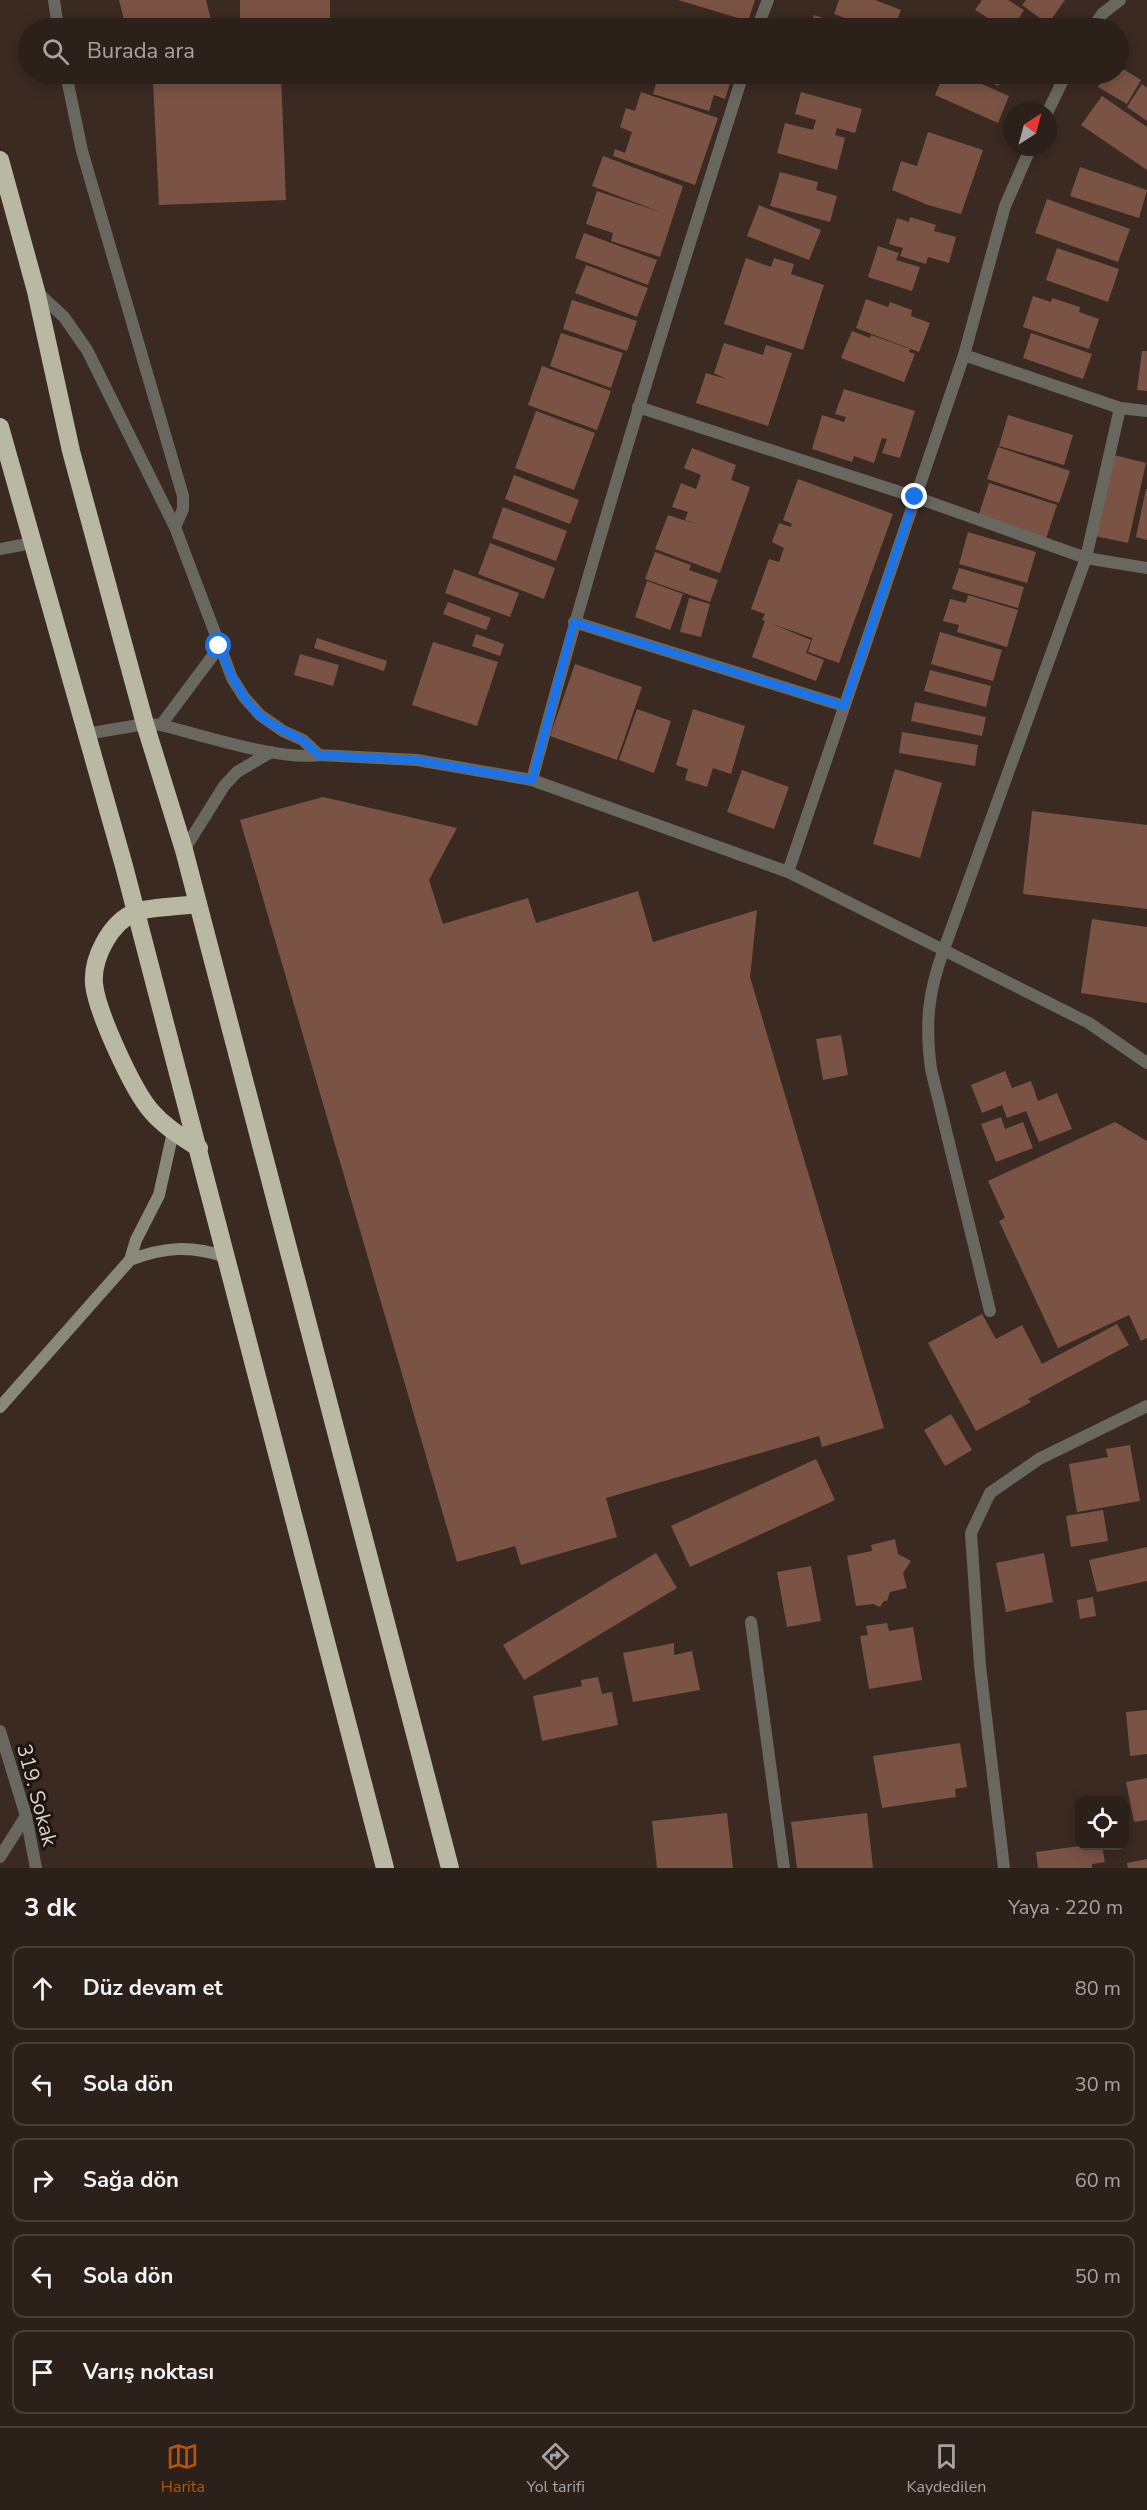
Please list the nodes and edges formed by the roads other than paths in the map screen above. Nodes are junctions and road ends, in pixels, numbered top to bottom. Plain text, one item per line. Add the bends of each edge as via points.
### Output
1 (54, 0) edge
2 (768, 0) edge
3 (1120, 0) edge
4 (57, 18) edge
5 (761, 18) edge
6 (1099, 18) edge
7 (68, 84) edge
8 (740, 84) edge
9 (1061, 84) edge
10 (1052, 102) edge
11 (1027, 156) edge
12 (0, 160) edge
13 (36, 291) junction
14 (964, 355) junction
15 (638, 407) junction
16 (1120, 408) junction
17 (1147, 411) edge
18 (0, 427) edge
19 (915, 497) junction
20 (175, 527) junction
21 (32, 543) junction
22 (0, 549) edge
23 (1086, 558) junction
24 (1147, 568) edge
25 (574, 622) junction
26 (219, 646) junction
27 (844, 706) junction
28 (153, 724) junction
29 (86, 734) junction
30 (271, 752) junction
31 (319, 755) junction
32 (532, 780) junction
33 (184, 850) junction
34 (788, 872) junction
35 (198, 904) junction
36 (135, 912) junction
37 (944, 949) junction
38 (1147, 1063) edge
39 (173, 1132) junction
40 (199, 1148) junction
41 (226, 1257) junction
42 (130, 1260) junction
43 (990, 1311) dead end
44 (1147, 1406) edge
45 (0, 1407) edge
46 (751, 1622) dead end
47 (0, 1731) edge
48 (26, 1816) junction
49 (0, 1857) edge
50 (36, 1868) edge
51 (385, 1868) edge
52 (450, 1868) edge
53 (784, 1868) edge
54 (1004, 1868) edge

1 - 4 street
2 - 5 street
3 - 6 street
7 - 20 street via 82,151 183,496 183,509
8 - 15 street
9 - 10 street
11 - 14 street via 1005,206
12 - 13 highway
13 - 20 street via 64,317 87,350
13 - 28 highway via 71,451
14 - 16 street
14 - 19 street
15 - 19 street
15 - 25 street
16 - 17 street
16 - 23 street
18 - 21 highway
19 - 23 street
19 - 27 street
20 - 26 street
21 - 22 street
21 - 29 highway
23 - 24 street
23 - 37 street
25 - 27 street
25 - 32 street
26 - 28 street
26 - 31 street via 232,678 260,715 303,740
27 - 34 street
28 - 29 street
28 - 30 street
28 - 33 highway
29 - 36 highway
30 - 31 street
30 - 33 street via 237,772 224,786
31 - 32 street via 417,760
32 - 34 street
33 - 35 highway
34 - 37 street
35 - 36 highway
35 - 52 highway
36 - 39 highway via 111,932 103,945 94,983 98,1004 136,1090 152,1113
36 - 40 highway
37 - 38 street via 1089,1023
37 - 43 street via 928,1006 927,1038 931,1069
39 - 40 highway
39 - 42 street via 159,1195
40 - 41 highway
41 - 42 street via 189,1248 169,1248
41 - 51 highway
42 - 45 street
44 - 54 street via 1039,1459 990,1493 971,1533 980,1666
46 - 53 street
47 - 48 street, 319. Sokak
48 - 49 street
48 - 50 street, 319. Sokak

